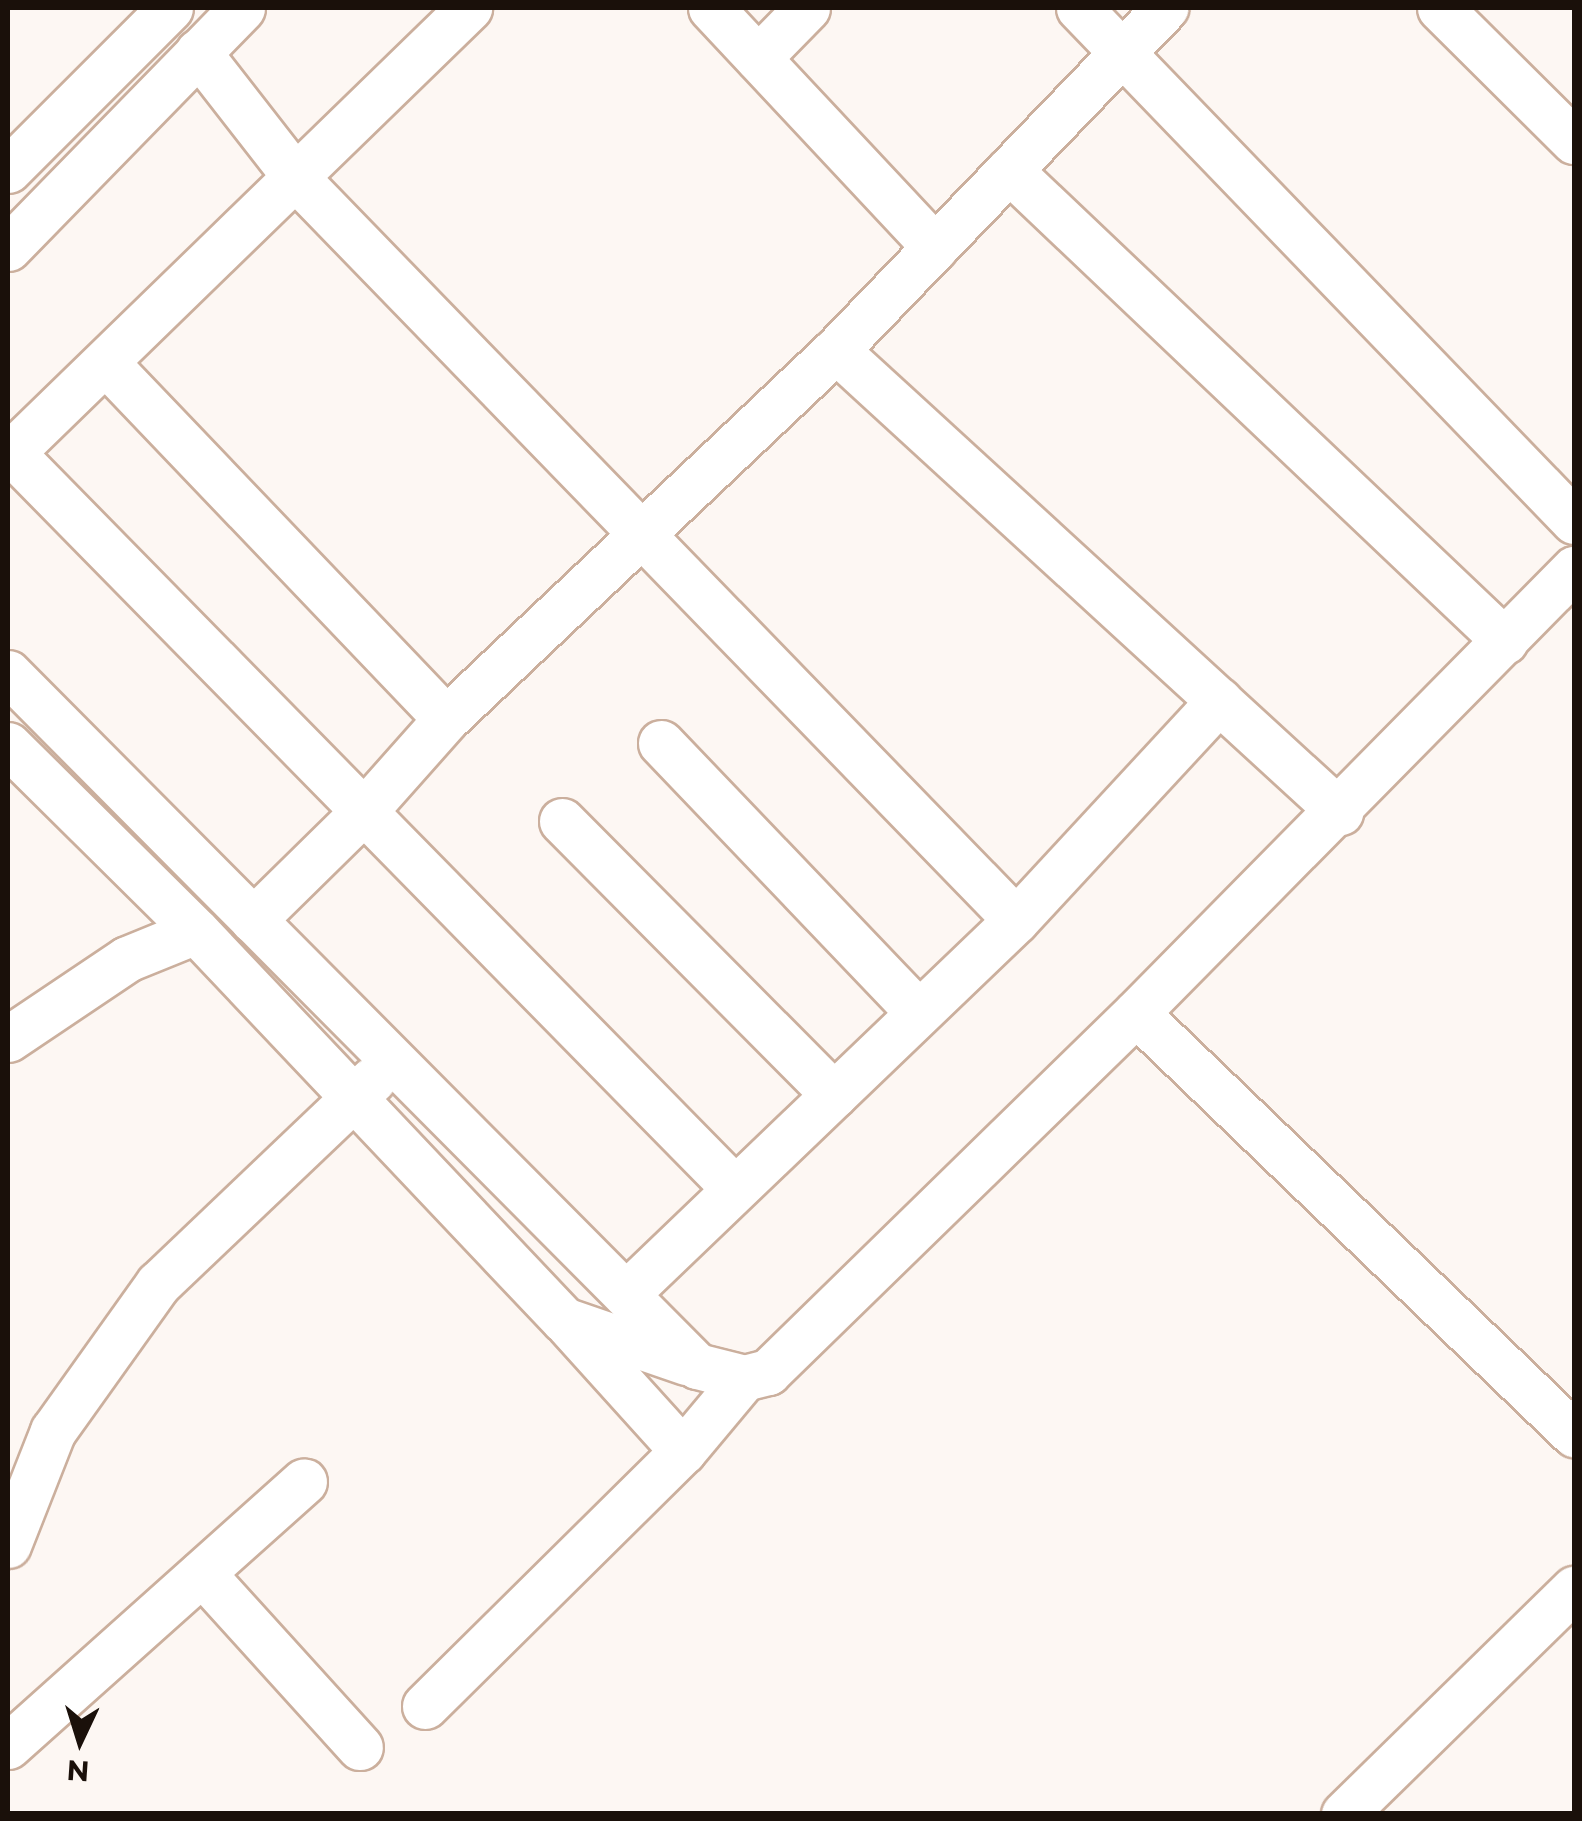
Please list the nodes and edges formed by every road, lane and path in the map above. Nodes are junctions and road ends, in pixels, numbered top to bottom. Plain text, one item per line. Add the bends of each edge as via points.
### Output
1 (242, 8) edge
2 (470, 8) edge
3 (711, 8) edge
4 (807, 8) edge
5 (1079, 8) edge
6 (1165, 8) edge
7 (1440, 8) edge
8 (153, 13) edge
9 (198, 52) junction
10 (1122, 53) junction
11 (758, 58) junction
12 (1574, 141) edge
13 (8, 170) edge
14 (1009, 170) junction
15 (297, 179) junction
16 (935, 247) junction
17 (8, 248) edge
18 (836, 350) junction
19 (106, 363) junction
20 (10, 451) edge
21 (1574, 521) edge
22 (644, 535) junction
23 (1574, 569) edge
24 (1504, 641) junction
25 (8, 673) edge
26 (1219, 701) junction
27 (446, 720) junction
28 (661, 743) dead end
29 (8, 745) edge
30 (366, 810) junction
31 (1340, 812) junction
32 (562, 821) dead end
33 (253, 920) junction
34 (1016, 920) junction
35 (196, 931) junction
36 (919, 1013) junction
37 (1136, 1013) junction
38 (8, 1040) edge
39 (393, 1060) junction
40 (834, 1095) junction
41 (354, 1098) junction
42 (735, 1190) junction
43 (626, 1294) junction
44 (564, 1320) junction
45 (697, 1366) junction
46 (744, 1378) junction
47 (1574, 1434) edge
48 (682, 1451) junction
49 (304, 1481) dead end
50 (8, 1546) edge
51 (202, 1573) junction
52 (1574, 1589) edge
53 (425, 1706) dead end
54 (8, 1746) edge
55 (360, 1747) dead end
56 (1344, 1814) edge

1 - 9 street
2 - 15 street
3 - 11 street
4 - 11 street
5 - 10 street
6 - 10 street
7 - 12 street
8 - 13 street
9 - 15 street
9 - 17 street
10 - 14 street
10 - 21 street
11 - 16 street
14 - 16 street
14 - 24 street
15 - 19 street
15 - 22 street
16 - 18 street
18 - 22 street
18 - 26 street
19 - 20 street
19 - 27 street
20 - 30 street
22 - 27 street
22 - 34 street
23 - 24 street
24 - 31 street
25 - 33 street
26 - 31 street
26 - 34 street
27 - 30 street
28 - 36 street
29 - 35 street
30 - 33 street
30 - 42 street
31 - 37 street
32 - 40 street
33 - 39 street
34 - 36 street
35 - 38 street via 128,959
35 - 41 street
36 - 40 street
37 - 46 street via 768,1372
37 - 47 street
39 - 41 street
39 - 43 street
40 - 42 street
41 - 44 street
41 - 50 street via 158,1284 52,1431
42 - 43 street
43 - 45 street
44 - 45 street
44 - 48 street
45 - 46 street
46 - 48 street
48 - 53 street
49 - 51 street
51 - 54 street
51 - 55 street
52 - 56 street

